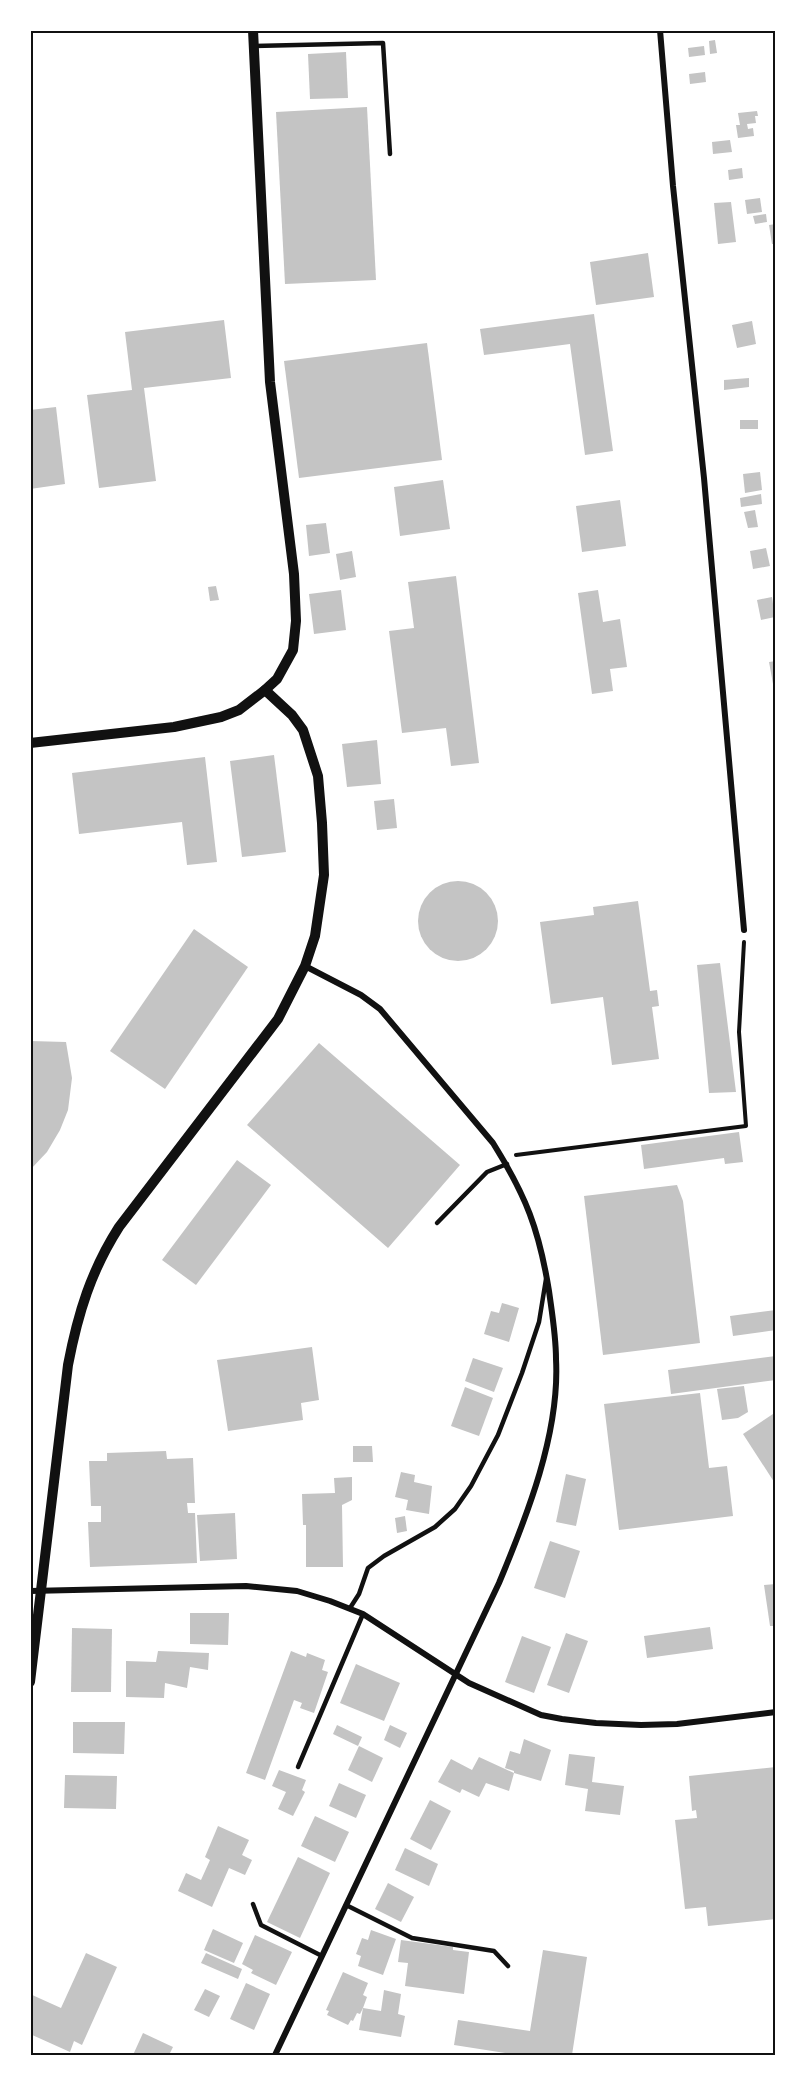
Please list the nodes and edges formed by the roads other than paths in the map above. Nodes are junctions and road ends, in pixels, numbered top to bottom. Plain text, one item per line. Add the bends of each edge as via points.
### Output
1 (253, 30) edge
2 (660, 30) edge
3 (254, 46) junction
4 (390, 154) dead end
5 (265, 690) junction
6 (30, 743) edge
7 (744, 930) road end
8 (305, 966) junction
9 (507, 1164) junction
10 (437, 1223) dead end
11 (546, 1276) junction
12 (35, 1591) edge
13 (350, 1608) junction
14 (363, 1614) junction
15 (456, 1675) junction
16 (30, 1682) edge
17 (776, 1712) edge
18 (298, 1767) dead end
19 (253, 1904) dead end
20 (346, 1905) junction
21 (322, 1956) junction
22 (508, 1966) dead end
23 (275, 2055) edge

1 - 3 street
2 - 7 street
3 - 4 lane via 382,43
3 - 5 street via 270,382 294,574 296,621 291,657
5 - 6 street via 239,710 220,717 174,727
5 - 8 street via 303,730 318,776 324,875 315,936
8 - 9 street via 380,1009
8 - 12 street via 278,1019 119,1227 90,1280 68,1365
9 - 10 lane via 487,1172
9 - 11 street via 531,1213
11 - 13 lane via 539,1322 522,1373 498,1435 471,1486 455,1509 435,1527 368,1568
11 - 15 street via 556,1360 543,1461 517,1539
12 - 13 street via 261,1587 297,1591
12 - 16 street
13 - 14 street
14 - 15 street
14 - 18 lane
15 - 17 street via 541,1715 604,1724 677,1724
15 - 20 street
19 - 21 lane via 261,1925
20 - 21 street
20 - 22 lane via 412,1938 494,1951
21 - 23 street

